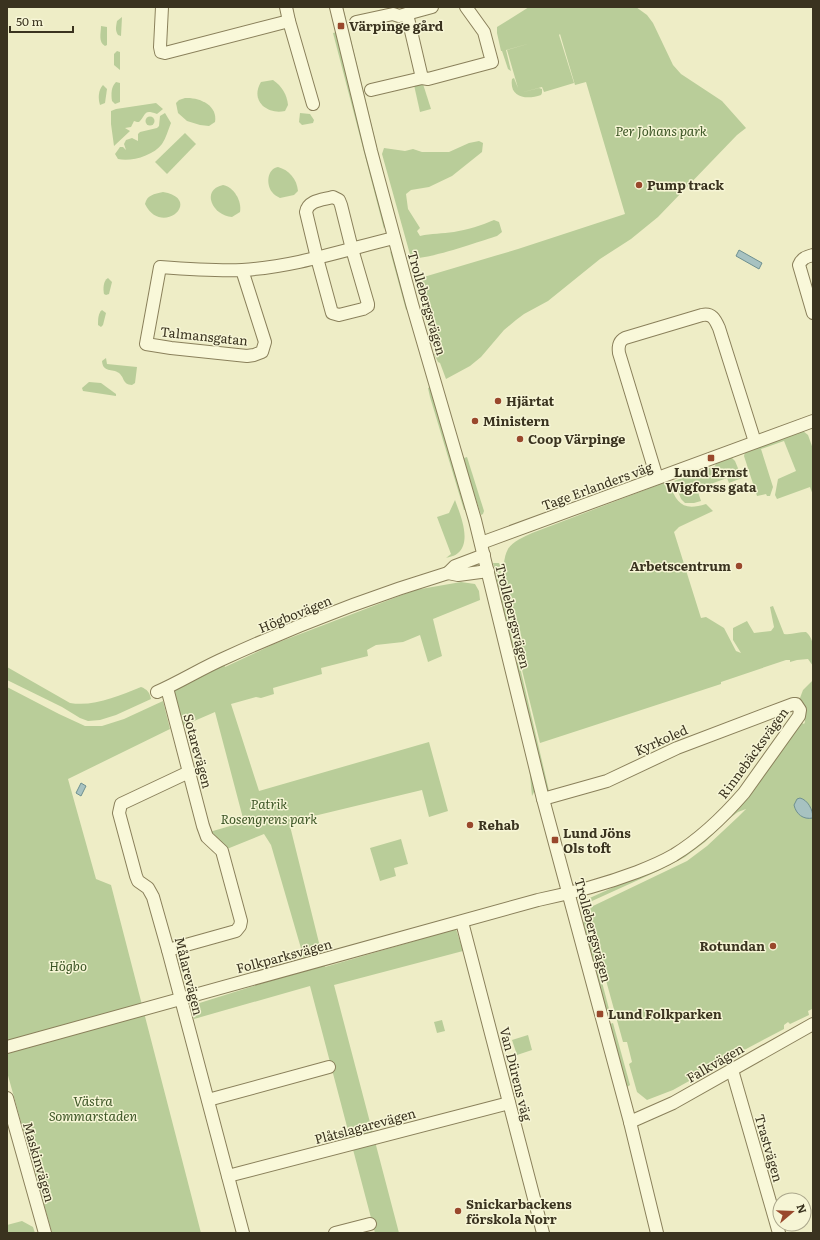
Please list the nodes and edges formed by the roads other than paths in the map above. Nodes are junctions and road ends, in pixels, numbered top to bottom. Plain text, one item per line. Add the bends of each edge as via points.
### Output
1 (162, 7) edge
2 (286, 7) edge
3 (336, 7) edge
4 (432, 7) edge
5 (466, 7) edge
6 (407, 14) junction
7 (289, 21) junction
8 (356, 22) dead end
9 (422, 78) junction
10 (371, 90) dead end
11 (313, 104) dead end
12 (394, 238) junction
13 (352, 249) junction
14 (813, 255) edge
15 (317, 258) junction
16 (242, 270) junction
17 (813, 313) edge
18 (812, 424) edge
19 (756, 442) junction
20 (657, 478) junction
21 (481, 543) junction
22 (484, 555) junction
23 (488, 571) junction
24 (448, 573) junction
25 (162, 690) joint
26 (790, 705) joint
27 (189, 772) junction
28 (543, 799) junction
29 (569, 893) junction
30 (462, 922) junction
31 (168, 950) junction
32 (181, 999) junction
33 (813, 1024) edge
34 (7, 1047) edge
35 (329, 1067) dead end
36 (732, 1070) junction
37 (7, 1098) edge
38 (208, 1100) junction
39 (509, 1103) junction
40 (630, 1122) junction
41 (228, 1176) junction
42 (370, 1224) dead end
43 (45, 1233) edge
44 (243, 1233) edge
45 (335, 1233) edge
46 (543, 1233) edge
47 (657, 1233) edge
48 (779, 1233) edge

1 - 7 street via 160,47 161,52 165,53
2 - 7 street
3 - 12 street, Trollebergsvägen
4 - 6 street
5 - 9 street via 484,32 492,62 428,79
6 - 8 street via 393,14
6 - 9 street
7 - 11 street
9 - 10 street
12 - 13 street, Talmansgatan
12 - 21 street, Trollebergsvägen
13 - 15 street, Talmansgatan
13 - 15 street via 341,205 339,200 333,197 306,207
13 - 15 street via 368,306 339,316 332,313
14 - 17 street via 801,260 799,266
15 - 16 street, Talmansgatan
16 - 16 street, Talmansgatan via 160,267 146,344 246,356 262,352 265,342
18 - 19 street, Tage Erlanders väg
19 - 20 street, Tage Erlanders väg
19 - 20 street via 714,317 702,315 625,338 618,348 619,353
20 - 21 street, Tage Erlanders väg
21 - 22 street, Trollebergsvägen
22 - 23 street, Trollebergsvägen
22 - 24 street, Högbovägen via 455,566
23 - 24 street, Högbovägen via 458,575
23 - 28 street, Trollebergsvägen
24 - 25 street, Högbovägen via 405,586 262,642 223,658
25 - 27 street, Sotarevägen
26 - 28 street, Kyrkoled via 677,748 607,781
26 - 29 street, Rinnebäcksvägen via 798,706 800,713 797,718 744,793 701,835 673,856 652,866
27 - 31 street, Målarevägen via 121,804 119,813 136,876 153,897
27 - 31 street, Sotarevägen via 207,837 222,851 226,860 242,921 236,930
28 - 29 street, Trollebergsvägen
29 - 30 street, Folkparksvägen
29 - 40 street, Trollebergsvägen
30 - 32 street, Folkparksvägen
30 - 39 street, Van Dürens väg
31 - 32 street, Målarevägen
32 - 34 street, Folkparksvägen
32 - 38 street, Målarevägen
33 - 36 street, Falkvägen
35 - 38 street
36 - 40 street, Falkvägen via 673,1103
36 - 48 street, Trastvägen
37 - 43 street, Maskinvägen
38 - 41 street, Målarevägen
39 - 41 street, Plåtslagarevägen
39 - 46 street, Van Dürens väg
40 - 47 street, Trollebergsvägen
41 - 44 street, Målarevägen
42 - 45 street

